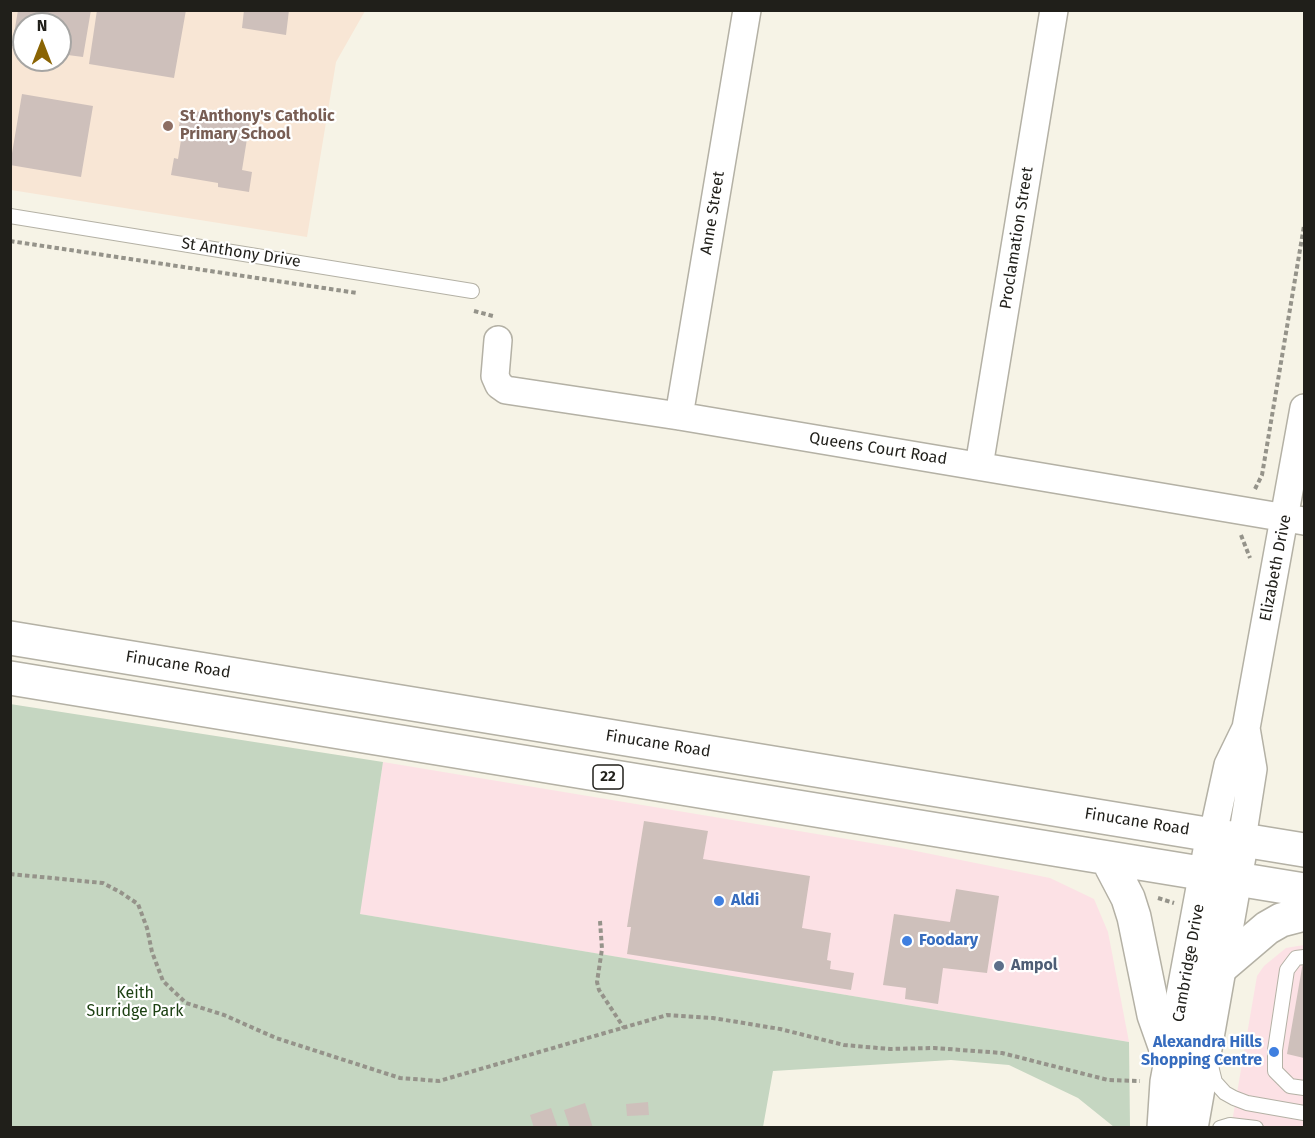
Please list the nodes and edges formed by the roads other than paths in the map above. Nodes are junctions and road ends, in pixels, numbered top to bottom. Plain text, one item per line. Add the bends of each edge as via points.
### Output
1 (747, 10) edge
2 (1054, 10) edge
3 (10, 216) edge
4 (472, 291) dead end
5 (500, 330) road end
6 (1305, 408) edge
7 (679, 416) junction
8 (979, 466) junction
9 (1295, 519) edge
10 (10, 638) edge
11 (10, 678) edge
12 (1227, 836) junction
13 (1305, 850) edge
14 (1107, 858) junction
15 (1220, 876) junction
16 (1305, 890) edge
17 (1305, 914) edge
18 (1305, 957) edge
19 (1220, 968) junction
20 (1205, 1046) junction
21 (1169, 1073) junction
22 (1305, 1088) edge
23 (1305, 1113) edge
24 (1164, 1128) edge
25 (1191, 1128) edge
26 (1220, 1128) edge
27 (1256, 1128) edge

1 - 7 street, Anne Street
2 - 8 street, Proclamation Street
3 - 4 lane, St Anthony Drive
5 - 7 street, Queens Court Road via 495,376 499,386 506,390
6 - 9 street, Elizabeth Drive
7 - 8 street, Queens Court Road
8 - 9 street, Queens Court Road
9 - 12 street, Elizabeth Drive via 1246,728 1228,765
10 - 12 main road, Finucane Road
11 - 14 main road, 22
12 - 13 main road, Finucane Road
12 - 15 main road, Cambridge Drive
14 - 15 main road, 22
14 - 21 main road via 1134,917
15 - 16 main road, 22
15 - 19 main road, Cambridge Drive
15 - 21 main road, Cambridge Drive via 1185,993
17 - 19 main road via 1267,928
18 - 22 lane via 1296,958 1287,969 1275,1071 1290,1086
19 - 20 main road, Cambridge Drive
20 - 23 lane via 1215,1082 1225,1093 1247,1103
20 - 25 main road, Cambridge Drive
21 - 24 main road, Cambridge Drive
26 - 27 lane

